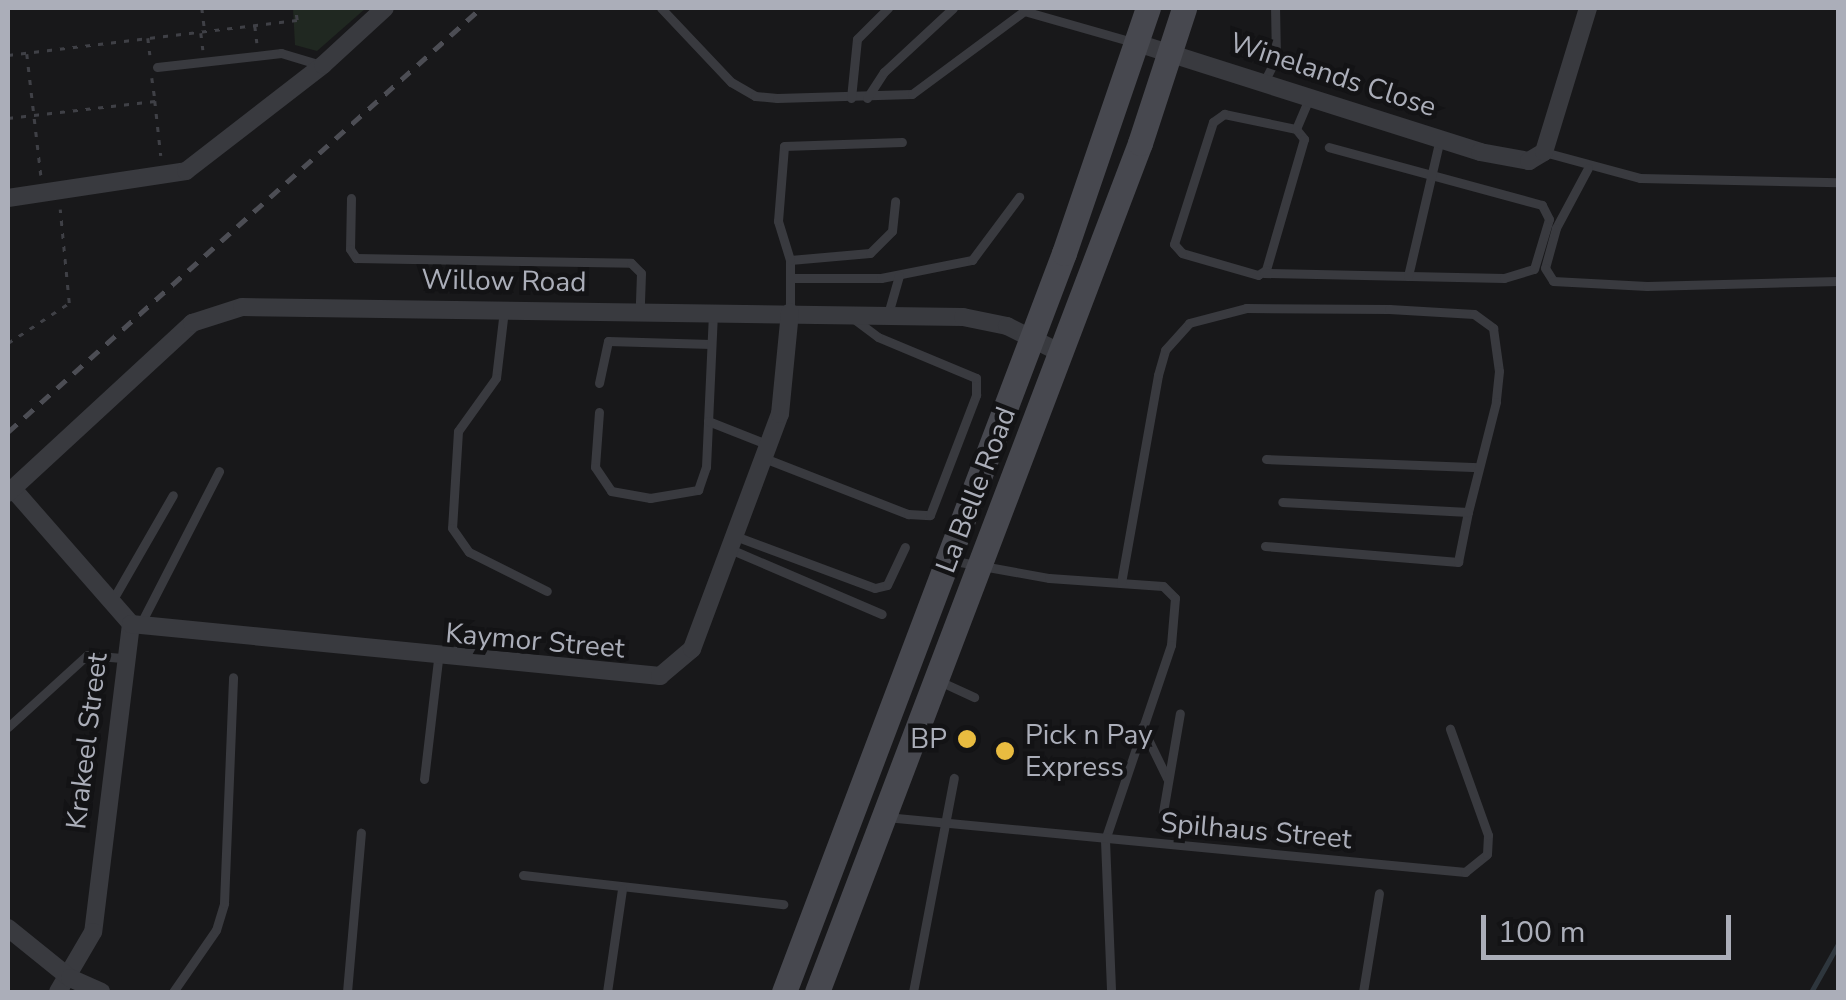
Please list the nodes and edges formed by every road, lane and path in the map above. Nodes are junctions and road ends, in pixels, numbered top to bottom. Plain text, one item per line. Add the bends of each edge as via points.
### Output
1 (202, 8) edge
2 (295, 8) edge
3 (385, 8) edge
4 (661, 8) edge
5 (888, 8) edge
6 (953, 8) edge
7 (1148, 8) edge
8 (1184, 8) edge
9 (1275, 8) edge
10 (1588, 8) edge
11 (1032, 10) edge
12 (255, 25) junction
13 (203, 31) junction
14 (1138, 43) junction
15 (27, 52) junction
16 (1170, 52) junction
17 (259, 54) junction
18 (8, 55) edge
19 (204, 61) junction
20 (323, 65) junction
21 (157, 67) dead end
22 (1265, 80) junction
23 (1310, 95) junction
24 (850, 98) junction
25 (868, 98) junction
26 (34, 115) junction
27 (8, 118) edge
28 (1296, 128) junction
29 (1440, 139) junction
30 (902, 142) dead end
31 (1329, 146) dead end
32 (1544, 152) junction
33 (1588, 168) junction
34 (1433, 176) junction
35 (164, 179) junction
36 (1838, 182) edge
37 (51, 193) junction
38 (1019, 196) dead end
39 (8, 198) edge
40 (351, 198) dead end
41 (894, 201) dead end
42 (790, 260) junction
43 (1264, 272) junction
44 (899, 276) junction
45 (1408, 276) junction
46 (792, 278) junction
47 (1838, 281) edge
48 (504, 307) junction
49 (640, 311) junction
50 (790, 312) junction
51 (713, 313) junction
52 (847, 313) junction
53 (888, 314) junction
54 (1032, 336) junction
55 (8, 342) edge
56 (711, 344) junction
57 (1061, 353) junction
58 (598, 383) dead end
59 (599, 412) dead end
60 (708, 420) junction
61 (766, 452) junction
62 (1266, 459) dead end
63 (1479, 467) junction
64 (219, 472) dead end
65 (10, 491) edge
66 (173, 495) dead end
67 (1282, 502) dead end
68 (1468, 512) junction
69 (733, 542) junction
70 (1266, 546) dead end
71 (904, 547) dead end
72 (947, 559) junction
73 (978, 567) junction
74 (1120, 582) junction
75 (547, 592) dead end
76 (110, 605) junction
77 (882, 614) dead end
78 (135, 626) junction
79 (122, 658) junction
80 (438, 659) junction
81 (233, 676) dead end
82 (934, 680) junction
83 (974, 697) dead end
84 (1180, 713) dead end
85 (8, 727) edge
86 (1142, 727) junction
87 (1450, 729) dead end
88 (954, 778) dead end
89 (424, 779) dead end
90 (1168, 780) junction
91 (1164, 812) dead end
92 (883, 816) junction
93 (942, 823) junction
94 (361, 834) dead end
95 (1105, 840) junction
96 (523, 874) dead end
97 (622, 889) junction
98 (1379, 893) dead end
99 (782, 904) dead end
100 (8, 928) edge
101 (64, 985) edge
102 (101, 992) edge
103 (173, 992) edge
104 (347, 992) edge
105 (607, 992) edge
106 (784, 992) edge
107 (817, 992) edge
108 (913, 992) edge
109 (1110, 992) edge
110 (1362, 992) edge

1 - 13 path
2 - 12 path via 297,20
3 - 20 street
4 - 24 lane, Winelands Close via 742,91
5 - 24 lane via 857,39
6 - 25 lane via 894,60
7 - 14 main road, La Belle Road
8 - 16 main road, La Belle Road
9 - 22 lane via 1276,58
10 - 32 street
11 - 14 lane, Winelands Close
11 - 25 lane, Winelands Close via 996,27 922,90
12 - 13 path
12 - 17 path
13 - 15 path
13 - 19 path
14 - 16 street, Winelands Close
14 - 54 main road, La Belle Road
15 - 18 path
15 - 26 path
16 - 22 street, Winelands Close
16 - 57 main road, La Belle Road
17 - 19 lane
17 - 20 lane
19 - 21 lane
20 - 35 street via 206,161
22 - 23 street, Winelands Close
23 - 28 lane
23 - 29 street, Winelands Close
24 - 25 lane, Winelands Close
26 - 27 path
26 - 35 path via 155,101
26 - 37 path
28 - 43 lane via 1304,156
28 - 43 lane via 1218,115 1175,234 1182,253 1255,276
29 - 32 street, Winelands Close via 1522,161
29 - 34 lane
30 - 42 lane via 784,146 778,222
31 - 34 lane
32 - 33 lane
33 - 36 lane via 1640,178
33 - 47 lane via 1556,228 1545,268 1553,281
34 - 45 lane
34 - 45 lane via 1538,204 1548,212 1547,228 1534,269 1524,276
35 - 37 street
37 - 39 street
37 - 55 path via 69,303
38 - 44 lane via 972,260
40 - 49 lane via 350,249 356,258 631,263 641,273
41 - 42 lane via 892,230 870,253
42 - 46 lane
43 - 45 lane
44 - 46 lane
44 - 53 lane
46 - 50 lane
48 - 49 street, Willow Road
48 - 65 street, Willow Road via 242,307 207,315
48 - 75 lane via 496,378 458,430 452,528 469,552
49 - 51 street, Willow Road
50 - 51 street, Willow Road
50 - 52 street, Willow Road
50 - 61 street, Kaymor Street via 784,396
51 - 56 lane
52 - 53 street, Willow Road
52 - 61 lane via 878,337 976,378 976,395 930,516 908,514
53 - 54 street, Willow Road via 986,320
54 - 57 street, Willow Road
54 - 72 main road, La Belle Road
56 - 58 lane via 608,341
56 - 60 lane
57 - 73 main road, La Belle Road
59 - 60 lane via 600,482 611,491 650,498 698,490
60 - 61 lane
61 - 69 street, Kaymor Street
62 - 63 lane
63 - 68 lane
63 - 74 lane via 1500,370 1498,339 1474,314 1274,308 1203,314 1165,350
64 - 78 lane
65 - 76 street, Krakeel Street
66 - 76 lane
67 - 68 lane
68 - 70 lane via 1458,562
69 - 71 lane via 875,588 888,585
69 - 77 lane
69 - 80 street, Kaymor Street via 692,649 660,676
72 - 73 lane
72 - 106 main road, La Belle Road
73 - 74 lane
73 - 82 main road, La Belle Road
74 - 86 lane via 1169,587 1178,608
76 - 78 street, Krakeel Street
78 - 79 street, Krakeel Street
78 - 80 street, Kaymor Street
79 - 85 lane via 87,655
79 - 101 street, Krakeel Street via 95,923
80 - 89 lane
81 - 103 lane via 224,903 216,930
82 - 83 lane via 965,687
82 - 92 main road, La Belle Road
84 - 90 lane
86 - 90 lane
86 - 95 lane
87 - 95 lane, Spilhaus Street via 1488,834 1487,854 1470,870
88 - 93 lane
90 - 91 lane
92 - 93 lane, Spilhaus Street
92 - 107 main road, La Belle Road
93 - 95 lane, Spilhaus Street
93 - 108 lane
94 - 104 lane
95 - 109 lane via 1114,932
96 - 97 lane
97 - 99 lane
97 - 105 lane
98 - 110 lane
100 - 101 street
101 - 102 street

